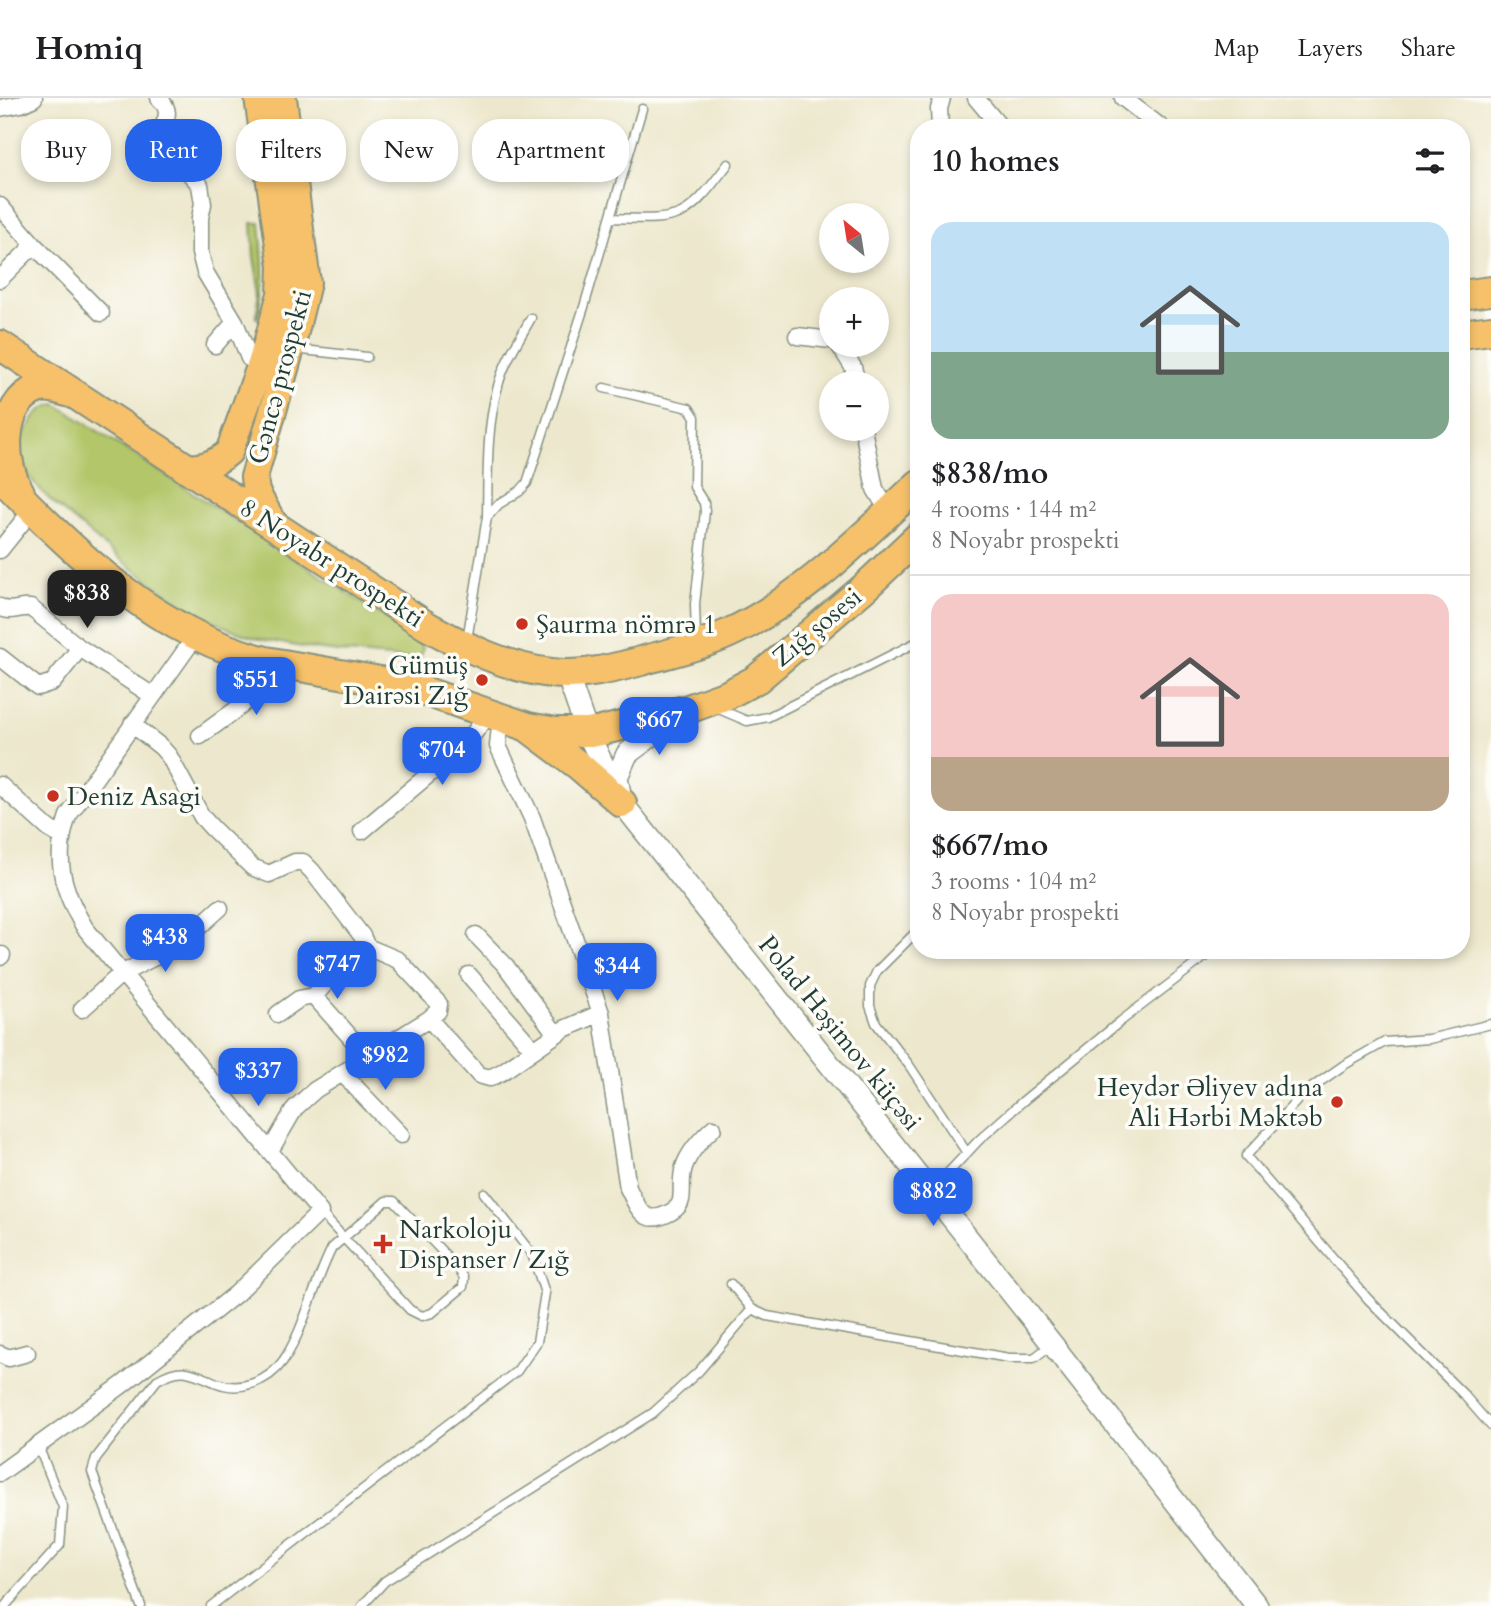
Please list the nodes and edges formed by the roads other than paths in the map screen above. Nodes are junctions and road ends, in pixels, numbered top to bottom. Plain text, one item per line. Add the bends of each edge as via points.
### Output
1 (34, 98) edge
2 (159, 98) edge
3 (258, 98) edge
4 (283, 98) edge
5 (942, 98) edge
6 (976, 98) edge
7 (1123, 98) edge
8 (0, 107) edge
9 (642, 109) dead end
10 (940, 119) edge
11 (994, 119) edge
12 (1150, 119) edge
13 (728, 164) dead end
14 (0, 206) edge
15 (610, 218) junction
16 (34, 245) junction
17 (0, 279) edge
18 (1491, 291) edge
19 (1470, 294) edge
20 (101, 313) dead end
21 (531, 318) dead end
22 (235, 323) junction
23 (1491, 330) edge
24 (1470, 333) edge
25 (797, 336) dead end
26 (819, 339) edge
27 (0, 345) edge
28 (215, 345) dead end
29 (291, 348) junction
30 (367, 357) dead end
31 (261, 364) junction
32 (604, 388) dead end
33 (76, 394) junction
34 (865, 441) edge
35 (184, 468) junction
36 (0, 476) edge
37 (910, 492) edge
38 (32, 510) junction
39 (889, 512) junction
40 (487, 517) junction
41 (275, 526) junction
42 (910, 544) edge
43 (0, 550) edge
44 (0, 607) edge
45 (195, 637) junction
46 (466, 646) junction
47 (698, 646) junction
48 (910, 646) edge
49 (80, 648) junction
50 (0, 657) edge
51 (267, 661) junction
52 (568, 674) junction
53 (153, 696) junction
54 (696, 706) junction
55 (496, 715) junction
56 (132, 724) junction
57 (528, 727) junction
58 (587, 732) junction
59 (200, 736) dead end
60 (0, 785) edge
61 (622, 803) junction
62 (362, 831) dead end
63 (61, 836) junction
64 (220, 908) dead end
65 (476, 934) dead end
66 (910, 938) edge
67 (367, 947) junction
68 (1203, 959) edge
69 (121, 974) junction
70 (469, 975) dead end
71 (314, 996) junction
72 (82, 1009) dead end
73 (601, 1013) junction
74 (278, 1014) dead end
75 (429, 1019) junction
76 (1491, 1024) edge
77 (556, 1034) junction
78 (533, 1049) junction
79 (368, 1057) junction
80 (342, 1073) junction
81 (713, 1128) dead end
82 (401, 1135) dead end
83 (270, 1151) junction
84 (967, 1153) junction
85 (931, 1191) junction
86 (484, 1193) dead end
87 (320, 1212) junction
88 (343, 1237) junction
89 (731, 1284) dead end
90 (752, 1309) junction
91 (1052, 1344) junction
92 (27, 1353) dead end
93 (0, 1354) edge
94 (1491, 1426) edge
95 (38, 1446) junction
96 (0, 1474) edge
97 (5, 1606) edge
98 (141, 1606) edge
99 (211, 1606) edge
100 (362, 1606) edge
101 (1256, 1606) edge

1 - 8 street
2 - 22 street via 168,114 160,135 162,143 200,185 200,253 205,272
3 - 31 main road, Gəncə prospekti via 282,274 281,294
4 - 29 main road, Gəncə prospekti via 307,283
5 - 10 street
6 - 11 street
7 - 12 street
9 - 15 lane
13 - 15 lane via 699,202 681,214 661,219
14 - 16 street
15 - 40 lane via 527,483
16 - 17 street
16 - 20 street
18 - 19 highway
21 - 40 lane via 497,389
22 - 28 street
22 - 31 street via 248,358
23 - 24 highway
25 - 26 street
27 - 33 highway, 8 Noyabr prospekti
29 - 30 lane
29 - 41 main road, Gəncə prospekti via 254,477 256,492
31 - 35 main road, Gəncə prospekti via 229,452 211,464
32 - 47 lane via 689,408 695,417 694,487 705,511 695,604
33 - 35 highway, 8 Noyabr prospekti
33 - 38 highway via 49,387 37,389 27,395 7,427 6,458 15,484
34 - 39 street via 875,489
35 - 41 highway, 8 Noyabr prospekti
36 - 38 highway
37 - 39 highway, 8 Noyabr prospekti
38 - 43 street
38 - 45 highway via 116,583
39 - 47 highway, 8 Noyabr prospekti via 769,610
40 - 46 lane
41 - 46 highway, 8 Noyabr prospekti
42 - 54 highway, Zığ şosesi via 757,679
44 - 49 street via 12,611 31,608
45 - 51 highway
45 - 53 street
46 - 52 highway, 8 Noyabr prospekti via 520,666
47 - 52 highway, 8 Noyabr prospekti via 622,666
48 - 54 lane via 768,717 739,719
49 - 50 street via 53,682 37,687
49 - 53 street
51 - 55 highway via 409,686
51 - 59 street via 253,694
52 - 58 street, Polad Həşimov küçəsi
53 - 56 street
54 - 58 highway
54 - 61 street via 626,756 617,777
55 - 57 highway
55 - 62 street
55 - 73 street via 498,746 532,818
56 - 63 street via 80,796
56 - 67 street via 169,756 202,817 252,867 269,874 303,862
57 - 58 highway
57 - 61 highway
58 - 61 street, Polad Həşimov küçəsi
60 - 63 street
61 - 85 street, Polad Həşimov küçəsi
63 - 69 street via 61,875 72,907
64 - 69 street via 180,944
65 - 77 street via 506,965
66 - 84 lane via 877,971 870,986 870,1006 876,1023
67 - 71 street
67 - 75 street via 398,960 439,1004 438,1012
68 - 84 lane via 1034,1092
69 - 72 street
69 - 83 street
70 - 78 street
71 - 74 street via 299,999
71 - 79 street
73 - 77 street
73 - 81 street via 628,1188 639,1210 659,1219 677,1208 684,1166
75 - 78 street via 479,1075 490,1078
75 - 79 street
76 - 94 lane via 1429,1039 1385,1042 1304,1093 1246,1156 1368,1299
77 - 78 street
79 - 80 street
80 - 82 street
80 - 83 street via 295,1108
83 - 87 street
84 - 85 lane
85 - 91 street, Polad Həşimov küçəsi
86 - 99 lane via 532,1254 545,1293 537,1342 517,1371
87 - 88 lane
87 - 95 street via 236,1294
88 - 88 lane via 410,1310 422,1316 463,1287 458,1268 394,1201 386,1201
88 - 98 lane via 323,1266 282,1362 265,1378 247,1386 226,1387 185,1370 170,1372 157,1380 96,1458 92,1472 96,1486
89 - 90 lane
90 - 91 lane via 767,1316 1009,1359 1034,1358
90 - 100 lane via 699,1371 653,1413 385,1581
91 - 101 street, Polad Həşimov küçəsi
92 - 93 street via 9,1358
95 - 96 street
95 - 97 lane via 62,1507 61,1545

